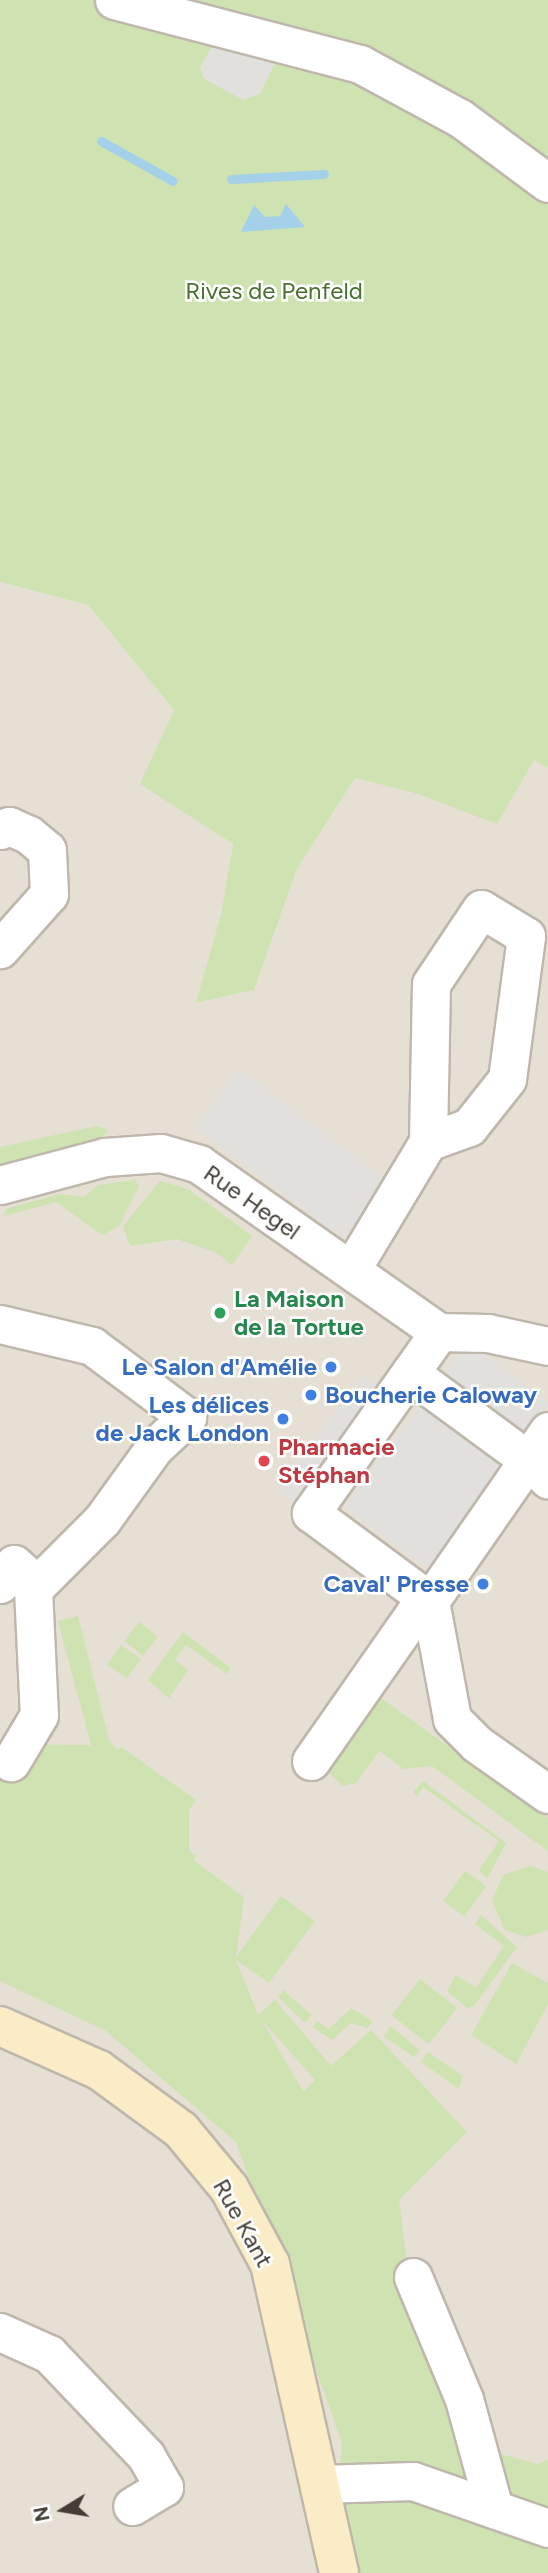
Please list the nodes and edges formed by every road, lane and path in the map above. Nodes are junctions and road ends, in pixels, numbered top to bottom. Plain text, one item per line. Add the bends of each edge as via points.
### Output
1 (114, 0) edge
2 (548, 183) edge
3 (0, 830) edge
4 (0, 949) edge
5 (428, 1142) junction
6 (0, 1185) edge
7 (351, 1270) junction
8 (0, 1324) edge
9 (439, 1332) junction
10 (548, 1346) edge
11 (410, 1373) junction
12 (541, 1457) edge
13 (13, 1572) edge
14 (430, 1601) junction
15 (311, 1761) dead end
16 (10, 1762) dead end
17 (548, 1794) edge
18 (0, 2026) edge
19 (413, 2277) dead end
20 (0, 2332) edge
21 (321, 2484) junction
22 (132, 2506) dead end
23 (494, 2509) junction
24 (548, 2528) edge
25 (339, 2573) edge

1 - 2 street via 360,64 460,118
3 - 4 street via 9,827 30,835 47,850 49,894
5 - 5 street via 469,1127 508,1079 526,936 481,909 431,984
5 - 7 street
6 - 7 street, Rue Hegel via 105,1157 160,1153 199,1164
7 - 9 street, Rue Hegel
8 - 13 street via 92,1346 187,1417 154,1448 102,1520
9 - 10 street via 488,1333
9 - 11 street
11 - 12 street
11 - 14 street via 311,1513
12 - 14 street
13 - 16 street via 33,1589 39,1715
14 - 15 street via 414,1614
14 - 17 street via 452,1719 477,1744
18 - 21 street, Rue Kant via 99,2070 181,2130 229,2189 270,2264
19 - 23 street via 464,2399
20 - 22 street via 49,2354 146,2456 164,2487
21 - 23 street via 413,2481
21 - 25 street, Rue Kant
23 - 24 street

